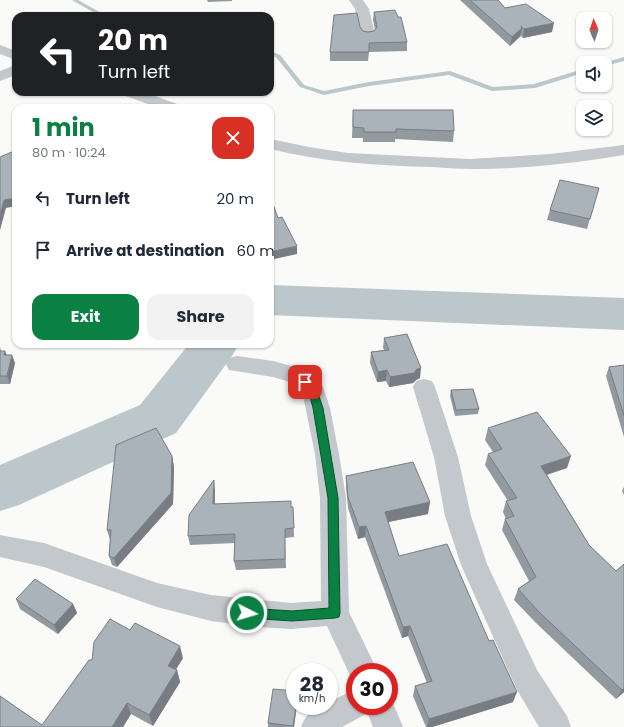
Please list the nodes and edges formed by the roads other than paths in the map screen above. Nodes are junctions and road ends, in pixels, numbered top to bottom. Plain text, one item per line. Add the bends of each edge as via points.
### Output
1 (356, 0) edge
2 (368, 35) edge
3 (0, 49) edge
4 (12, 54) edge
5 (12, 72) edge
6 (0, 76) edge
7 (140, 96) edge
8 (163, 104) edge
9 (274, 145) edge
10 (624, 150) edge
11 (237, 364) dead end
12 (424, 387) dead end
13 (0, 546) edge
14 (335, 613) junction
15 (359, 663) edge
16 (346, 709) edge
17 (383, 715) edge
18 (316, 727) edge
19 (388, 727) edge
20 (556, 727) edge

1 - 2 street via 362,9
3 - 4 street
5 - 6 street
7 - 8 street
9 - 10 street via 330,157 475,164 554,160
11 - 14 street via 273,369 298,376 312,387 333,498
12 - 20 street via 446,457 458,516 474,565 527,680
13 - 14 street via 44,555 157,596 211,608 292,616
14 - 15 street
16 - 18 street
17 - 19 street

